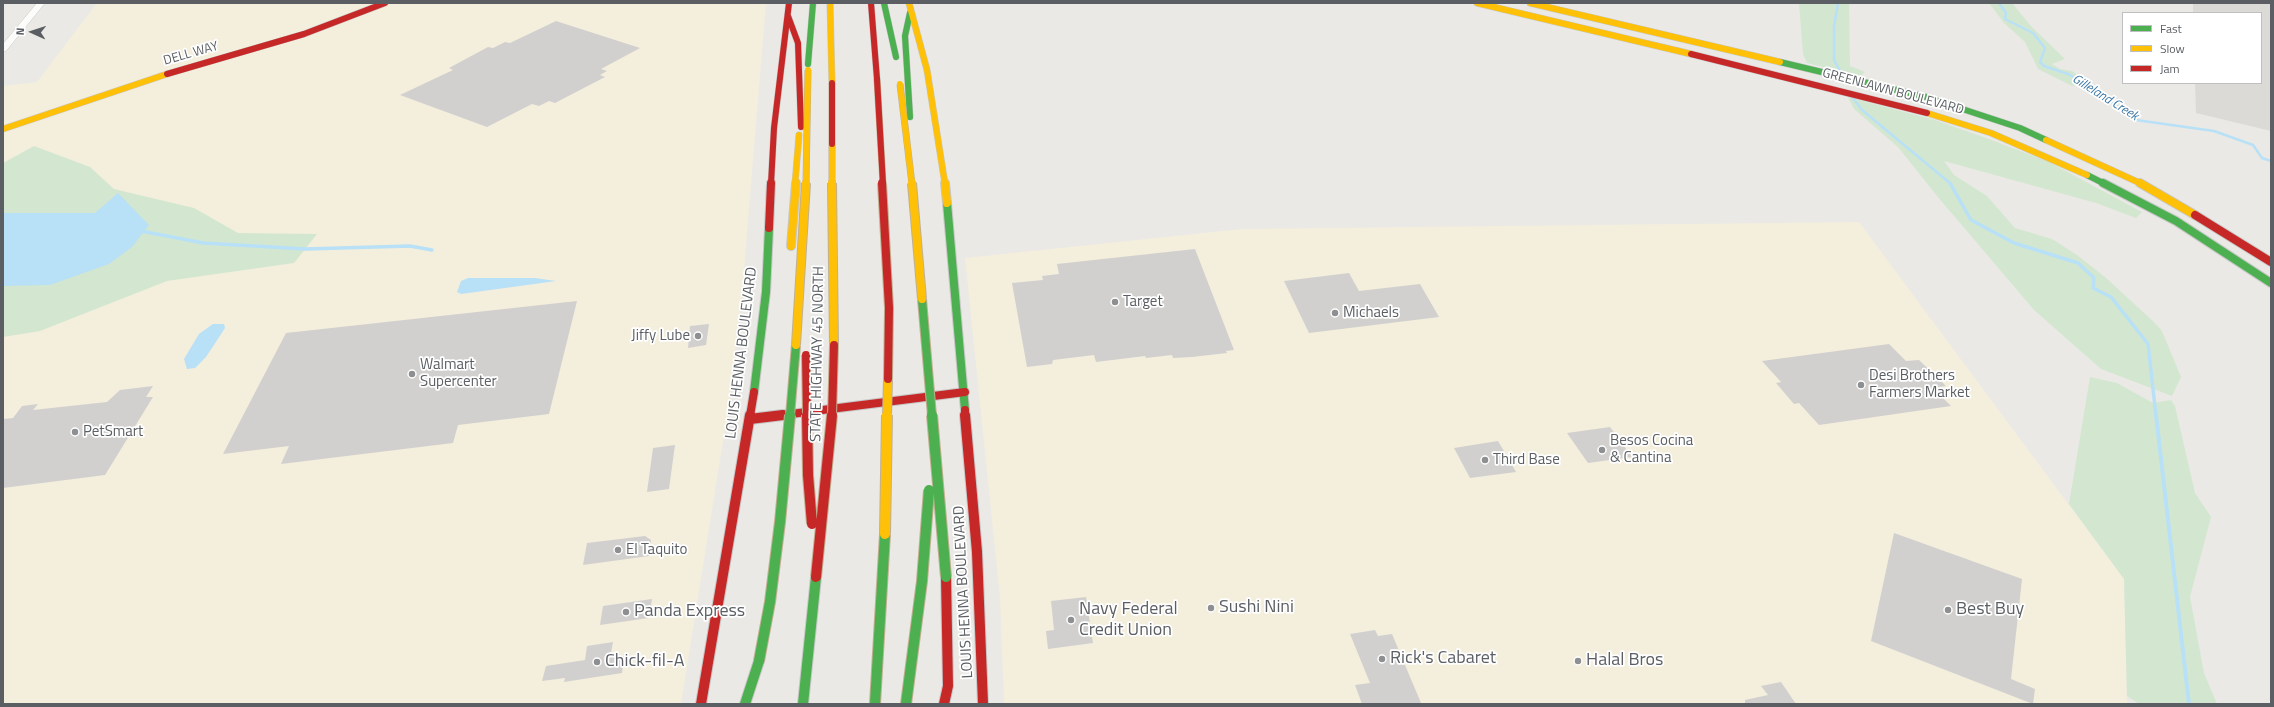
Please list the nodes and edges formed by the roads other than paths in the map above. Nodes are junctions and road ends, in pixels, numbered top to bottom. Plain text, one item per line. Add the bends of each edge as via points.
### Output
1 (42, 3) edge
2 (385, 3) edge
3 (789, 3) edge
4 (812, 3) edge
5 (830, 3) edge
6 (871, 3) edge
7 (884, 3) edge
8 (909, 3) edge
9 (1477, 3) edge
10 (1530, 3) edge
11 (910, 13) junction
12 (788, 16) junction
13 (3, 49) edge
14 (3, 129) edge
15 (2271, 262) edge
16 (2271, 283) edge
17 (965, 392) junction
18 (750, 419) junction
19 (816, 577) junction
20 (701, 704) edge
21 (746, 704) edge
22 (803, 704) edge
23 (875, 704) edge
24 (906, 704) edge
25 (944, 704) edge
26 (983, 704) edge

1 - 13 street
2 - 14 main road, DELL WAY via 304,34 134,84
3 - 12 main road, LOUIS HENNA BOULEVARD
4 - 21 main road, bridge via 806,185 780,522 770,602 759,661
5 - 19 main road, STATE HIGHWAY 45 NORTH, bridge via 834,314 832,412
6 - 23 main road, bridge via 889,316 885,532
7 - 25 main road, bridge via 894,39 910,173 946,577 948,686
8 - 11 main road, LOUIS HENNA BOULEVARD
9 - 16 main road, GREENLAWN BOULEVARD via 1906,106 1991,133 2108,184 2176,221
10 - 15 main road, GREENLAWN BOULEVARD via 1919,95 2020,128 2161,194
11 - 17 main road, LOUIS HENNA BOULEVARD via 927,70 944,172
11 - 24 main road, bridge via 905,36 912,147 921,232 930,482 922,581
12 - 18 main road, LOUIS HENNA BOULEVARD via 774,128 766,291
12 - 19 main road, bridge via 798,43 800,131 791,246 805,336 808,475
17 - 18 main road
17 - 26 main road, LOUIS HENNA BOULEVARD via 978,552
18 - 20 main road, LOUIS HENNA BOULEVARD
19 - 22 main road, STATE HIGHWAY 45 NORTH

